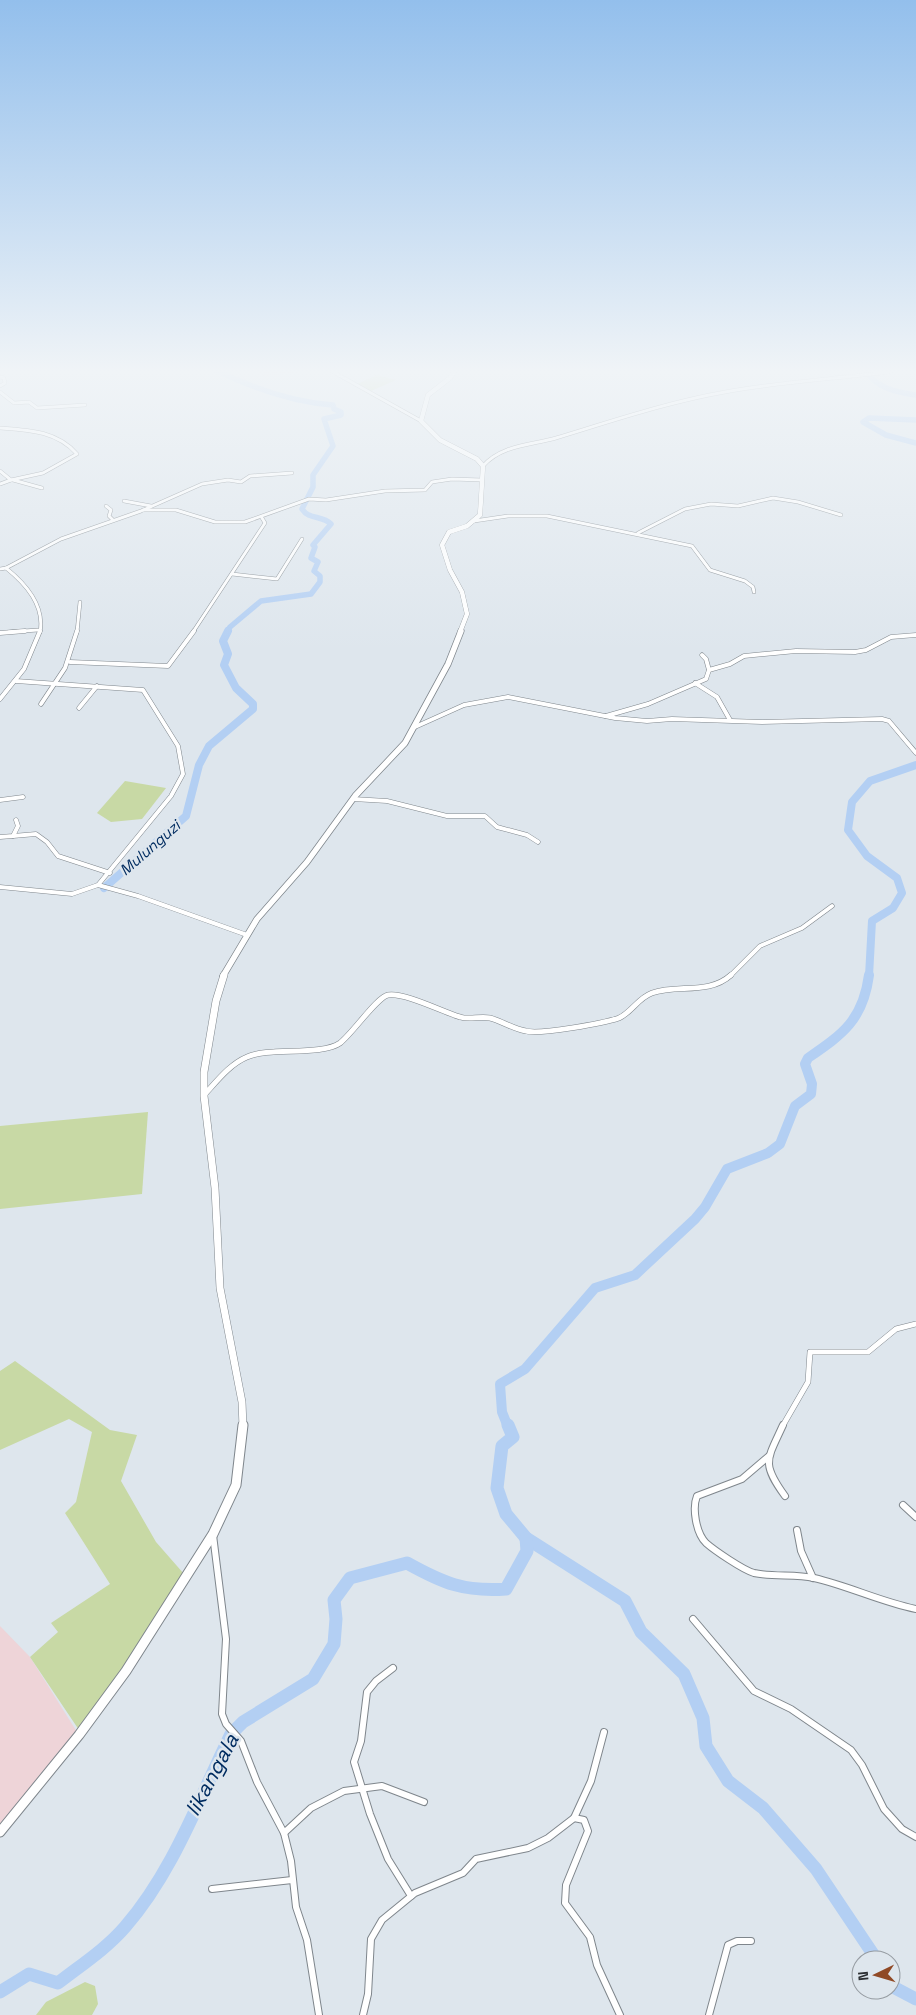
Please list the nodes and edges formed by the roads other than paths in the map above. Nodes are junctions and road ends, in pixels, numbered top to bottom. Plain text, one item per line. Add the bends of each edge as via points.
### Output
1 (61, 463) edge
2 (480, 463) edge
3 (486, 463) edge
4 (483, 466) junction
5 (0, 470) edge
6 (292, 473) dead end
7 (11, 480) junction
8 (482, 480) junction
9 (0, 484) edge
10 (42, 488) dead end
11 (124, 501) dead end
12 (106, 506) dead end
13 (151, 506) junction
14 (142, 510) junction
15 (841, 515) dead end
16 (262, 518) junction
17 (113, 520) junction
18 (474, 521) junction
19 (637, 533) junction
20 (302, 539) dead end
21 (6, 568) junction
22 (0, 569) edge
23 (232, 574) junction
24 (754, 592) dead end
25 (80, 602) dead end
26 (38, 630) junction
27 (0, 633) edge
28 (916, 635) edge
29 (702, 655) dead end
30 (70, 662) junction
31 (709, 670) junction
32 (16, 681) junction
33 (56, 683) junction
34 (695, 683) junction
35 (97, 686) junction
36 (0, 699) edge
37 (41, 704) dead end
38 (79, 708) dead end
39 (605, 716) junction
40 (730, 720) junction
41 (415, 727) junction
42 (916, 753) edge
43 (23, 797) dead end
44 (353, 799) junction
45 (0, 800) edge
46 (16, 820) dead end
47 (13, 836) junction
48 (0, 837) edge
49 (538, 842) dead end
50 (110, 873) junction
51 (98, 885) junction
52 (0, 887) edge
53 (832, 906) dead end
54 (247, 935) junction
55 (204, 1096) junction
56 (916, 1324) edge
57 (769, 1456) junction
58 (785, 1496) dead end
59 (903, 1505) dead end
60 (916, 1517) edge
61 (797, 1530) dead end
62 (213, 1534) junction
63 (813, 1578) junction
64 (916, 1609) edge
65 (693, 1619) dead end
66 (393, 1668) dead end
67 (604, 1732) dead end
68 (361, 1788) junction
69 (424, 1802) dead end
70 (574, 1818) junction
71 (0, 1832) edge
72 (284, 1833) junction
73 (916, 1837) edge
74 (292, 1880) junction
75 (212, 1889) dead end
76 (412, 1896) junction
77 (751, 1940) dead end
78 (364, 2014) edge
79 (319, 2015) edge
80 (620, 2015) edge
81 (709, 2015) edge

1 - 7 street via 43,473
2 - 4 street
3 - 4 street
4 - 8 street
5 - 7 street
6 - 13 street via 250,476 242,482 231,479 210,481
7 - 9 street
7 - 10 street
8 - 16 street via 444,480 432,482 425,490 385,490 326,500 309,499
8 - 18 street via 481,511
11 - 13 street
12 - 17 street via 111,510 109,516
13 - 14 street
14 - 16 street via 176,510 225,523
14 - 17 street
15 - 19 street via 801,502 773,498 734,506 708,504 683,509
16 - 23 street via 263,527
17 - 21 street via 60,540
18 - 19 street via 508,516 547,516
18 - 41 street via 448,532 443,543 445,556 462,592 467,616 451,658
19 - 24 street via 692,546 710,570 745,581
20 - 23 street via 277,579
21 - 22 street
21 - 26 street via 37,604 40,615
23 - 30 street via 168,666
25 - 30 street
26 - 27 street
26 - 32 street via 29,661
28 - 31 street via 891,637 855,652 796,651 744,656
29 - 31 street
30 - 33 street
31 - 34 street via 707,679
32 - 33 street
32 - 36 street
33 - 35 street
33 - 37 street
34 - 39 street via 648,704
34 - 40 street via 721,700
35 - 38 street
35 - 50 street via 145,691 177,745 183,773 171,796
39 - 40 street via 647,721
39 - 41 street via 504,697 464,705
40 - 42 street via 886,720
41 - 44 street via 402,747
43 - 45 street
44 - 49 street via 387,800 447,816 485,816 497,827 527,835
44 - 54 street via 323,842 269,903
46 - 47 street via 18,826
47 - 48 street
47 - 50 street via 36,834 58,856
50 - 51 street
51 - 52 street via 72,894
51 - 54 street
53 - 55 street via 802,928 760,946 726,980 707,987 652,993 627,1014 616,1018 526,1032 494,1020 462,1018 407,998 388,995 377,1001 362,1022 339,1044 248,1056 223,1074
54 - 55 street via 222,978 204,1072
55 - 62 street via 215,1188 220,1288 239,1383 243,1434 236,1485
56 - 57 street via 900,1327 868,1352 810,1351 808,1382 786,1418
57 - 58 street via 771,1478
57 - 63 street via 742,1479 697,1496 694,1503 698,1527 709,1545 751,1572
59 - 60 street
61 - 63 street via 801,1551
62 - 71 street via 126,1671
62 - 72 street via 226,1639 222,1714 244,1746 256,1782
63 - 64 street
65 - 73 street via 754,1691 791,1709 851,1750 884,1809 902,1829
66 - 68 street via 367,1692 361,1741 354,1762
67 - 70 street via 591,1781
68 - 69 street via 382,1786
68 - 72 street via 341,1791 319,1803
68 - 76 street via 388,1859
70 - 76 street via 535,1845 521,1851 479,1858 463,1873
70 - 80 street via 584,1820 588,1831 566,1885 566,1908 590,1937 597,1965
72 - 74 street
74 - 75 street
74 - 79 street via 296,1907 309,1948
76 - 78 street via 375,1928 370,1947
77 - 81 street via 737,1941 728,1946

